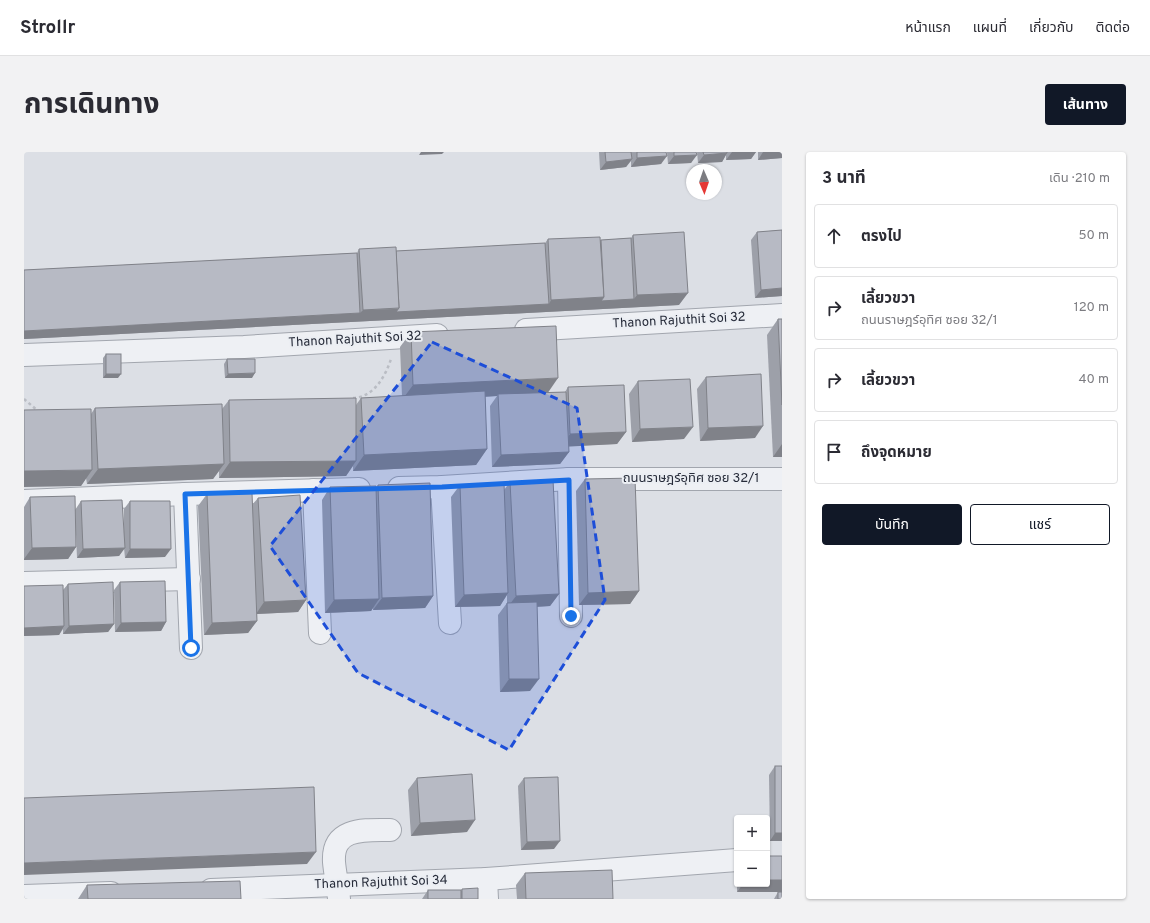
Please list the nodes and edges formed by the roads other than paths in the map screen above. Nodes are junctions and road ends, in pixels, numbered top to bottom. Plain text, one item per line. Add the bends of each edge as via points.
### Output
1 (782, 314) edge
2 (507, 331) edge
3 (460, 334) edge
4 (24, 355) edge
5 (782, 479) edge
6 (569, 480) junction
7 (442, 487) junction
8 (314, 490) junction
9 (185, 494) junction
10 (24, 501) edge
11 (188, 579) junction
12 (24, 583) edge
13 (571, 616) dead end
14 (450, 623) dead end
15 (320, 633) dead end
16 (191, 648) dead end
17 (390, 830) dead end
18 (734, 860) edge
19 (486, 889) edge
20 (190, 890) edge
21 (338, 892) edge
22 (127, 893) edge
23 (24, 896) edge

1 - 2 street, Thanon Rajuthit Soi 32
3 - 4 street, Thanon Rajuthit Soi 32 via 244,347
5 - 6 street, ถนนราษฎร์อุทิศ ซอย 32/1
6 - 7 street, ถนนราษฎร์อุทิศ ซอย 32/1
6 - 13 street
7 - 8 street, ถนนราษฎร์อุทิศ ซอย 32/1
7 - 14 street
8 - 9 street, ถนนราษฎร์อุทิศ ซอย 32/1
8 - 15 street
9 - 10 street, ถนนราษฎร์อุทิศ ซอย 32/1
9 - 11 street
11 - 12 street
11 - 16 street
17 - 21 street via 364,830 347,834 337,844 334,861
18 - 19 street, Thanon Rajuthit Soi 34
19 - 21 street, Thanon Rajuthit Soi 34
20 - 21 street, Thanon Rajuthit Soi 34
22 - 23 street

